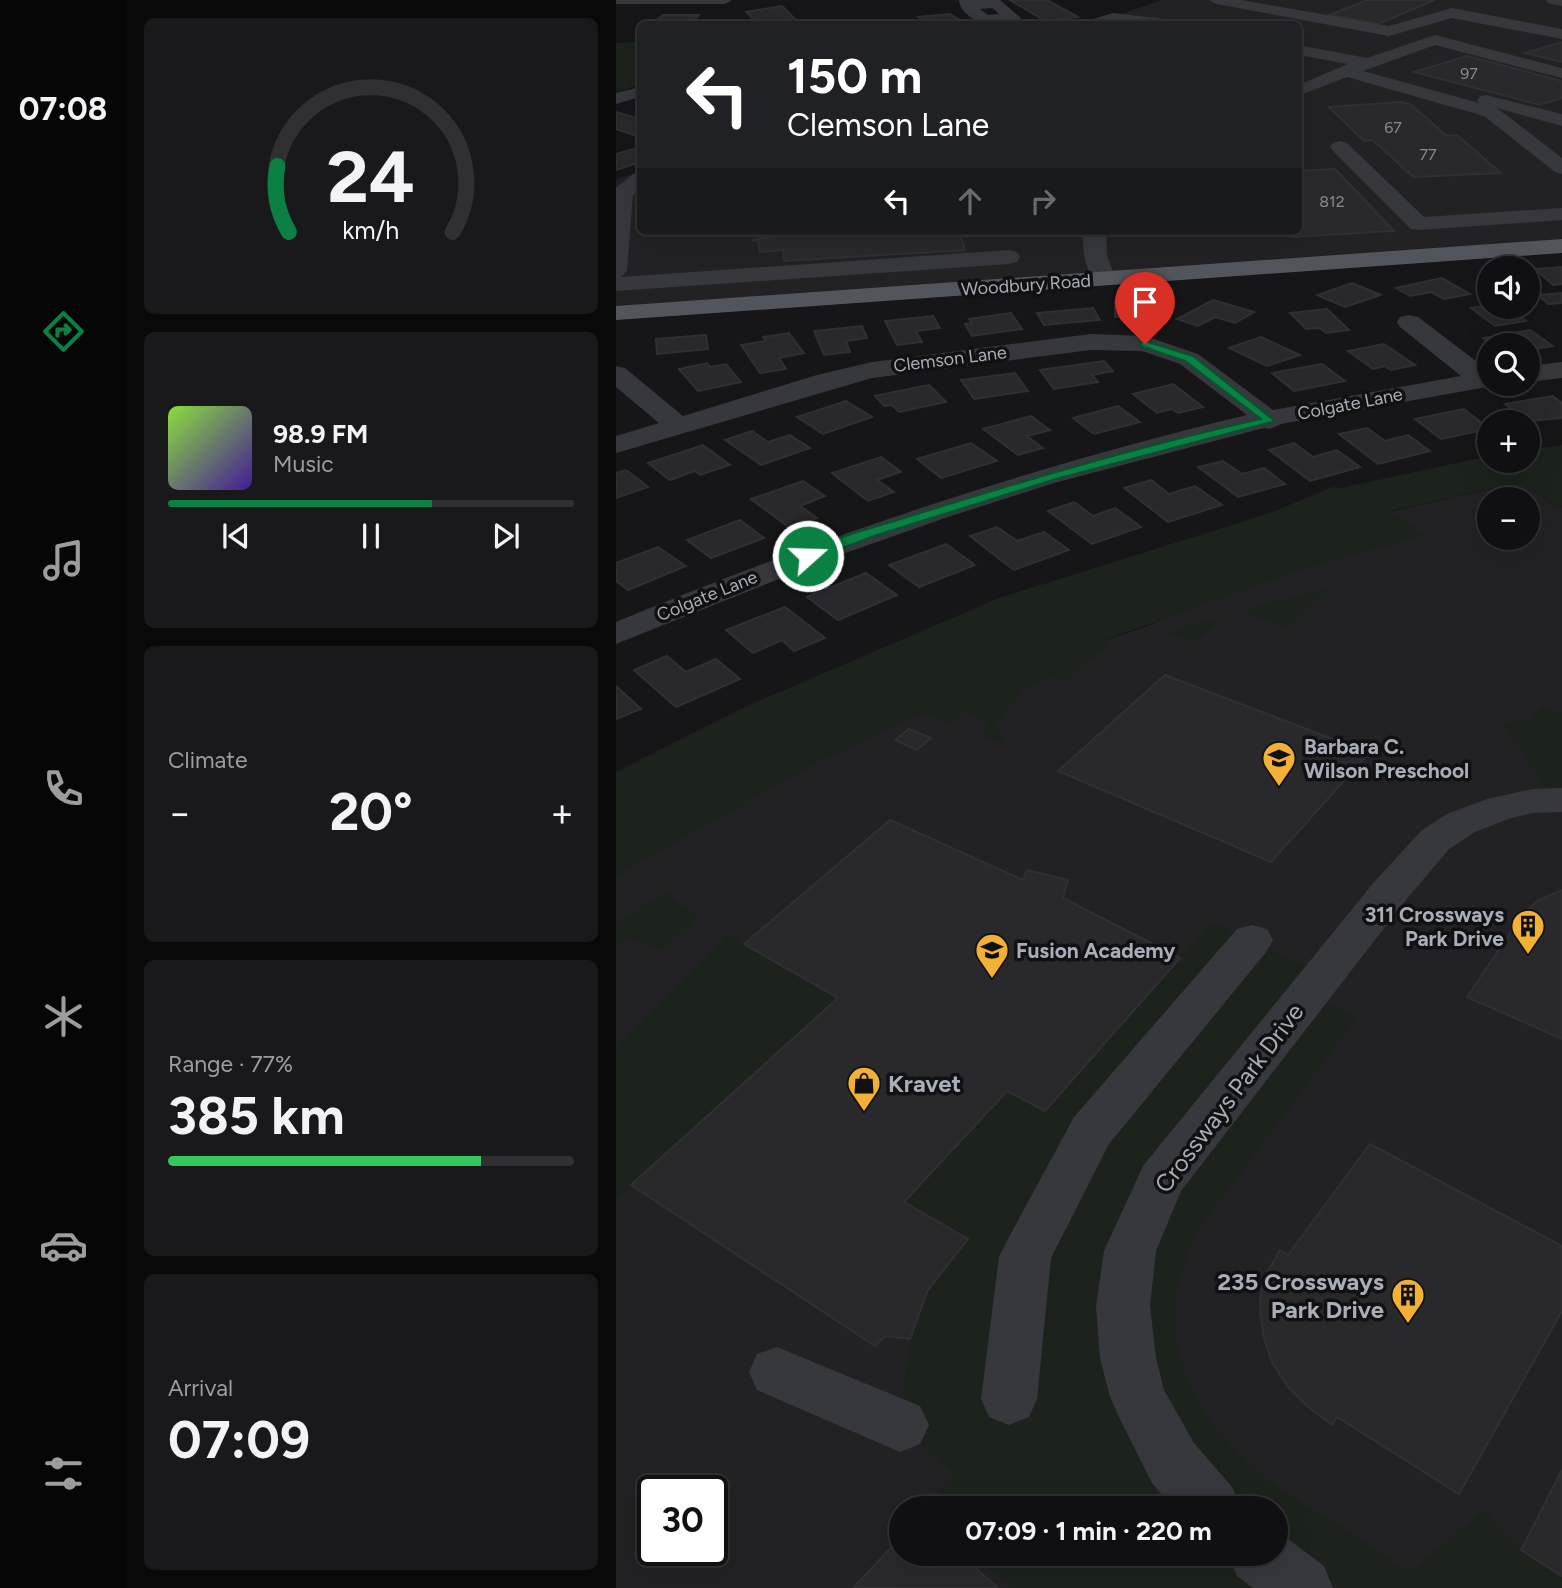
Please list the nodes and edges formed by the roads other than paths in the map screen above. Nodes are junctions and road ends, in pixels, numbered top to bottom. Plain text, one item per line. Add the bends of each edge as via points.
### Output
1 (616, 0) edge
2 (725, 0) edge
3 (1216, 0) edge
4 (1562, 2) edge
5 (1333, 4) dead end
6 (1487, 5) dead end
7 (1549, 8) edge
8 (1452, 13) junction
9 (1185, 14) dead end
10 (1103, 21) edge
11 (1138, 21) edge
12 (1170, 21) edge
13 (1238, 21) dead end
14 (1270, 21) edge
15 (1301, 21) edge
16 (1302, 21) edge
17 (1302, 21) edge
18 (1496, 23) junction
19 (1562, 34) edge
20 (1443, 38) junction
21 (1302, 51) edge
22 (1352, 64) junction
23 (1311, 67) dead end
24 (1562, 73) edge
25 (1302, 89) edge
26 (637, 93) edge
27 (616, 99) edge
28 (1562, 120) edge
29 (1562, 137) edge
30 (1525, 139) junction
31 (1340, 147) dead end
32 (1562, 168) edge
33 (637, 181) edge
34 (1562, 214) edge
35 (1094, 235) edge
36 (1562, 246) edge
37 (1009, 257) dead end
38 (616, 271) edge
39 (1104, 279) junction
40 (616, 284) edge
41 (616, 313) edge
42 (1409, 322) dead end
43 (1562, 370) edge
44 (1477, 373) edge
45 (1540, 373) edge
46 (616, 374) edge
47 (1477, 382) edge
48 (1270, 421) junction
49 (679, 426) junction
50 (616, 444) edge
51 (616, 634) edge
52 (1562, 800) edge
53 (1252, 940) dead end
54 (778, 1373) dead end
55 (1009, 1399) dead end
56 (900, 1425) dead end
57 (1201, 1496) edge
58 (1274, 1566) edge
59 (1302, 1588) edge

1 - 2 street
3 - 15 street
4 - 7 street
5 - 15 street
6 - 8 street
7 - 18 street
8 - 16 street via 1388,31
8 - 18 street
9 - 12 street
10 - 11 street
13 - 14 street via 1248,17
17 - 22 street via 1370,40
18 - 19 street
18 - 20 street
18 - 20 street via 1544,38 1509,50
20 - 22 street
20 - 24 street
21 - 22 street
22 - 23 street
22 - 25 street
22 - 28 street
22 - 30 street via 1490,111
26 - 27 street
29 - 30 street
30 - 32 street
31 - 34 street via 1419,224
33 - 38 street via 624,193
35 - 39 street
36 - 39 main road, Woodbury Road
37 - 40 street
39 - 41 main road, Woodbury Road
42 - 44 street
43 - 45 street
46 - 49 street
47 - 48 street, Colgate Lane
48 - 49 street, Clemson Lane via 1189,359 1123,341 872,370
48 - 51 street, Colgate Lane via 1100,462 873,533
49 - 50 street, Clemson Lane
52 - 57 street, Crossways Park Drive via 1501,808 1461,823 1435,840 1161,1180 1130,1251 1124,1306 1128,1358 1138,1397 1172,1463
53 - 55 street via 1091,1131 1025,1257
54 - 56 street
58 - 59 street

